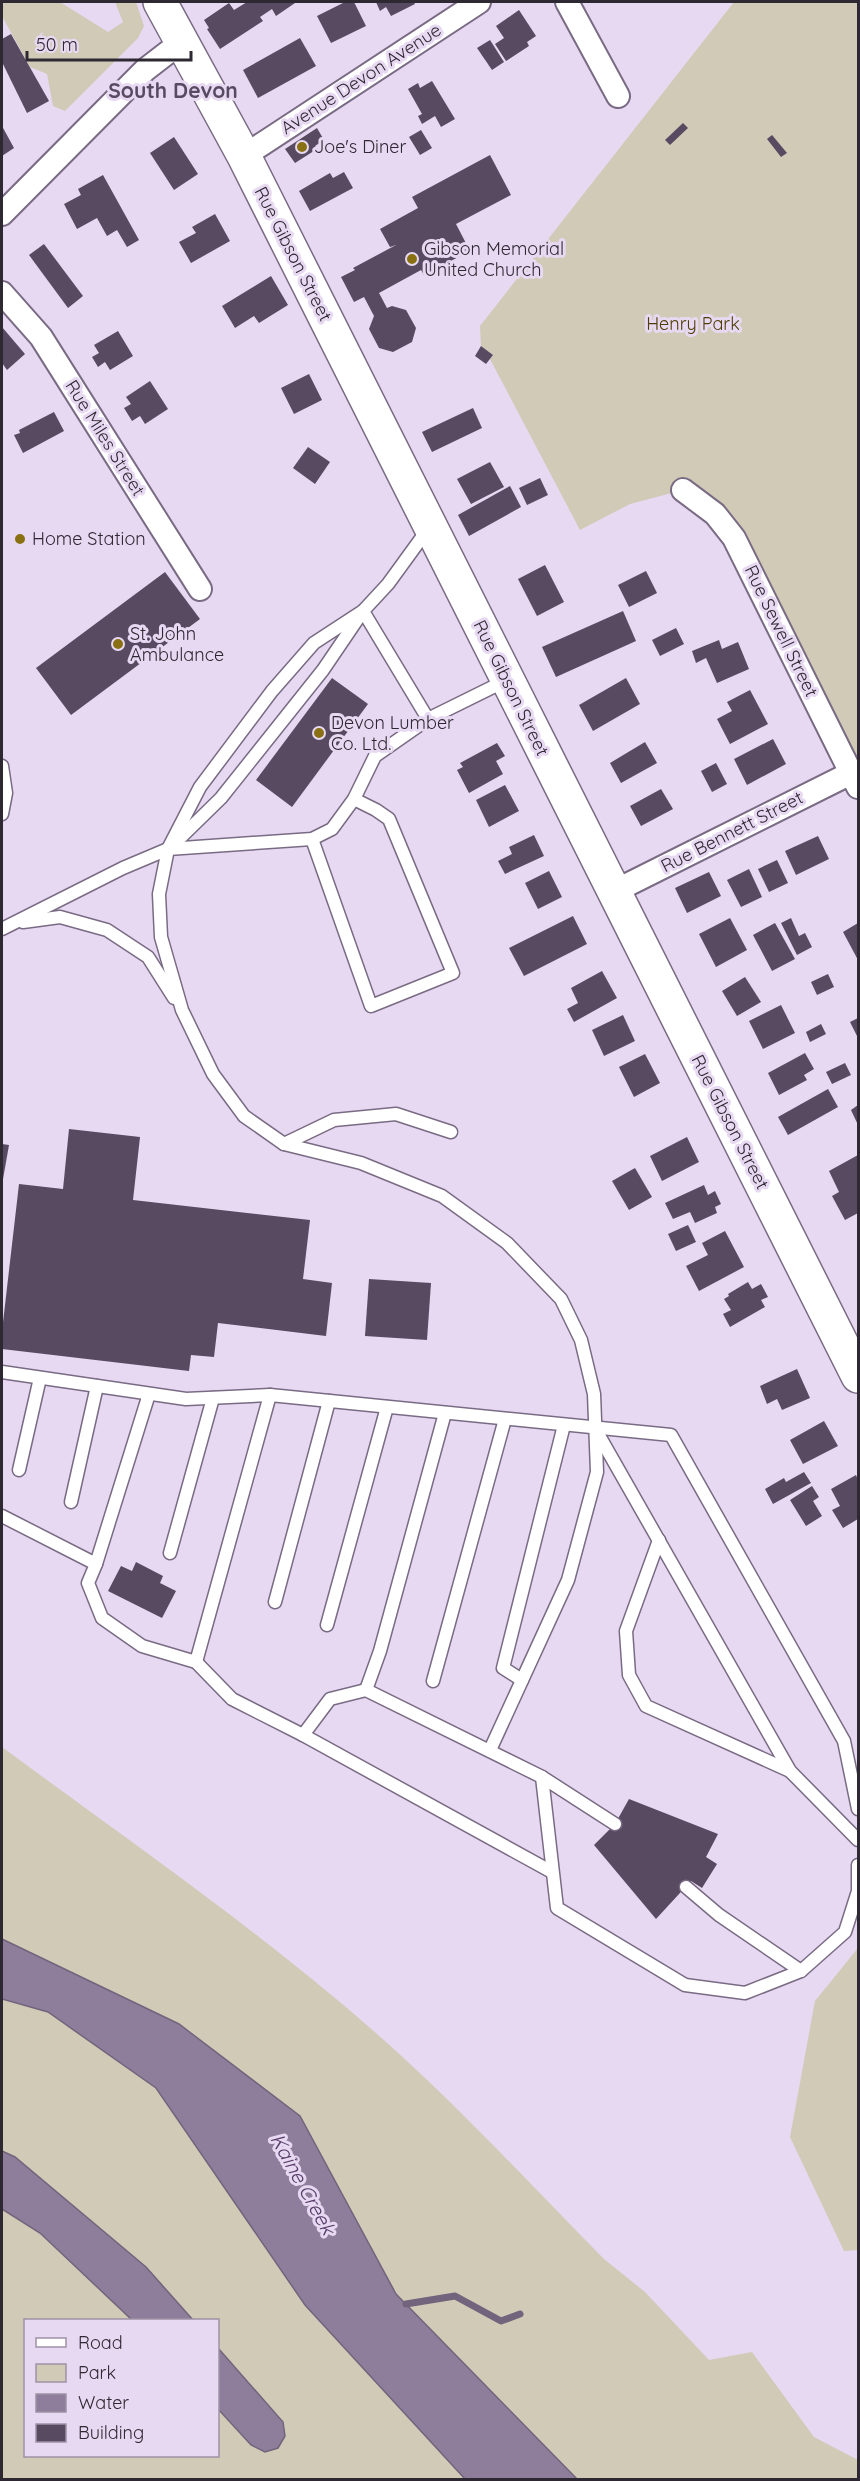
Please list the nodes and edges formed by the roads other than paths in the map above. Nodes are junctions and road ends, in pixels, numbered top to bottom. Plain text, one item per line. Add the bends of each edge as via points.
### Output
1 (160, 2) edge
2 (480, 2) edge
3 (567, 2) edge
4 (180, 43) junction
5 (618, 96) dead end
6 (243, 156) junction
7 (2, 214) edge
8 (2, 293) edge
9 (683, 490) dead end
10 (431, 526) junction
11 (200, 589) dead end
12 (363, 611) junction
13 (507, 679) junction
14 (428, 718) junction
15 (2, 766) edge
16 (855, 780) edge
17 (354, 799) junction
18 (2, 814) edge
19 (312, 839) junction
20 (168, 849) junction
21 (613, 892) junction
22 (7, 926) edge
23 (183, 1010) junction
24 (451, 1132) dead end
25 (284, 1144) junction
26 (2, 1372) edge
27 (858, 1376) edge
28 (40, 1378) junction
29 (97, 1386) junction
30 (149, 1394) junction
31 (270, 1395) junction
32 (213, 1398) junction
33 (329, 1401) junction
34 (387, 1407) junction
35 (445, 1413) junction
36 (505, 1419) junction
37 (564, 1425) junction
38 (595, 1428) junction
39 (19, 1470) dead end
40 (71, 1502) dead end
41 (2, 1516) edge
42 (659, 1540) junction
43 (170, 1553) dead end
44 (96, 1564) junction
45 (275, 1602) dead end
46 (327, 1625) dead end
47 (196, 1662) junction
48 (522, 1680) junction
49 (433, 1681) dead end
50 (366, 1690) junction
51 (303, 1735) junction
52 (490, 1750) junction
53 (790, 1771) junction
54 (542, 1776) junction
55 (858, 1809) edge
56 (615, 1824) dead end
57 (858, 1840) edge
58 (858, 1865) edge
59 (552, 1872) junction
60 (686, 1887) dead end
61 (801, 1971) junction

1 - 4 main road, Rue Gibson Street
2 - 6 street, Avenue Devon Avenue
3 - 5 street
4 - 6 main road, Rue Gibson Street
4 - 7 street via 145,70
6 - 10 main road, Rue Gibson Street
8 - 11 street, Rue Miles Street via 41,337
9 - 16 street, Rue Sewell Street via 715,514 734,538
10 - 12 lane
10 - 13 main road, Rue Gibson Street
12 - 14 lane
12 - 20 lane via 323,670 221,798
12 - 20 lane via 314,643 272,691 200,787
13 - 14 lane
13 - 21 main road, Rue Gibson Street
14 - 17 lane via 375,756
15 - 18 lane via 6,793
16 - 21 street, Rue Bennett Street
17 - 19 lane via 332,829
17 - 19 lane via 389,819 453,973 372,1006
19 - 20 lane
20 - 22 lane
20 - 23 lane via 159,894 161,937
21 - 27 main road, Rue Gibson Street
22 - 23 lane via 60,917 107,930 148,957
23 - 25 lane via 213,1074 244,1116
24 - 25 lane via 396,1114 334,1120
25 - 38 lane via 362,1163 442,1196 507,1243 561,1299 581,1340 594,1394
26 - 28 lane
28 - 29 lane
28 - 39 lane
29 - 30 lane
29 - 40 lane
30 - 32 lane
30 - 44 lane
31 - 32 lane
31 - 33 lane
31 - 47 lane
32 - 43 lane
33 - 34 lane
33 - 45 lane
34 - 35 lane
34 - 46 lane
35 - 36 lane
35 - 50 lane
36 - 37 lane
36 - 49 lane
37 - 38 lane
37 - 48 lane via 503,1668
38 - 42 lane
38 - 48 lane via 597,1472 568,1580
38 - 55 lane via 671,1436 844,1741
41 - 44 lane
42 - 53 lane
42 - 53 lane via 626,1631 629,1675 646,1706
44 - 47 lane via 88,1583 102,1618 142,1646
47 - 51 lane via 232,1699
48 - 52 lane
50 - 51 lane via 330,1699
50 - 52 lane
51 - 59 lane
52 - 54 lane
53 - 57 lane
54 - 56 lane
54 - 59 lane
58 - 61 lane via 858,1891 845,1932
59 - 61 lane via 556,1908 685,1985 745,1993
60 - 61 lane via 719,1915

